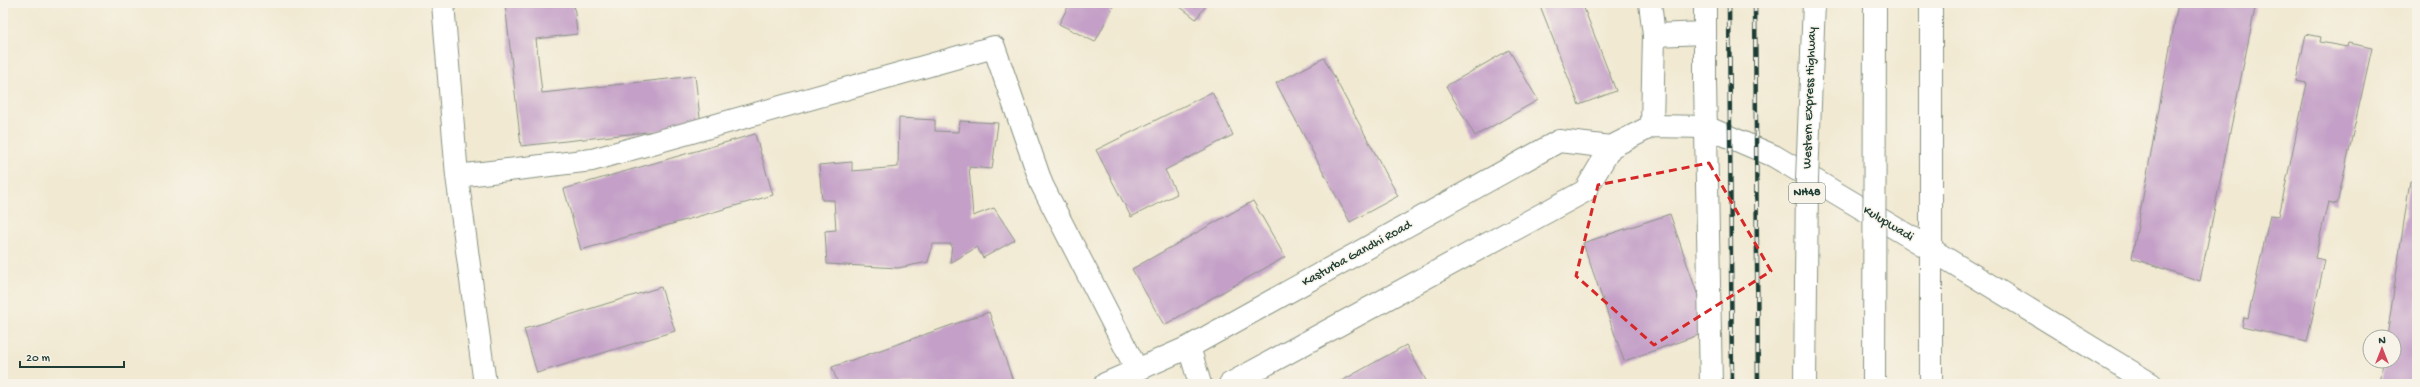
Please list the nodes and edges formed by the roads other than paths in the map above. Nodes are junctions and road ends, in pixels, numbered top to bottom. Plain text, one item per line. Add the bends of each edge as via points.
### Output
1 (443, 3) edge
2 (1650, 3) edge
3 (1705, 3) edge
4 (1814, 3) edge
5 (1875, 3) edge
6 (1931, 3) edge
7 (1705, 33) junction
8 (1654, 35) junction
9 (1652, 126) junction
10 (1706, 127) junction
11 (1611, 147) junction
12 (457, 176) junction
13 (1932, 250) junction
14 (1189, 347) junction
15 (1139, 377) edge
16 (485, 384) edge
17 (1105, 384) edge
18 (1200, 384) edge
19 (1230, 384) edge
20 (1711, 384) edge
21 (1805, 384) edge
22 (1874, 384) edge
23 (1932, 384) edge
24 (2151, 384) edge

1 - 12 main road
2 - 8 main road
3 - 7 main road
4 - 21 main road, Western Express Highway / NH48, bridge via 1807,179
5 - 22 main road, bridge
6 - 13 main road
7 - 8 main road
7 - 10 main road
8 - 9 main road
9 - 10 main road, Kulupwadi
9 - 11 main road, Kulupwadi
10 - 13 main road, Kulupwadi via 1774,156
10 - 20 main road
11 - 14 main road, Kasturba Gandhi Road via 1559,140
11 - 19 main road via 1585,191
12 - 15 main road via 592,160 994,47 1042,185
12 - 16 main road
13 - 23 main road
13 - 24 main road, Kulupwadi
14 - 15 main road, Kasturba Gandhi Road
14 - 18 main road
15 - 17 main road, Kasturba Gandhi Road

